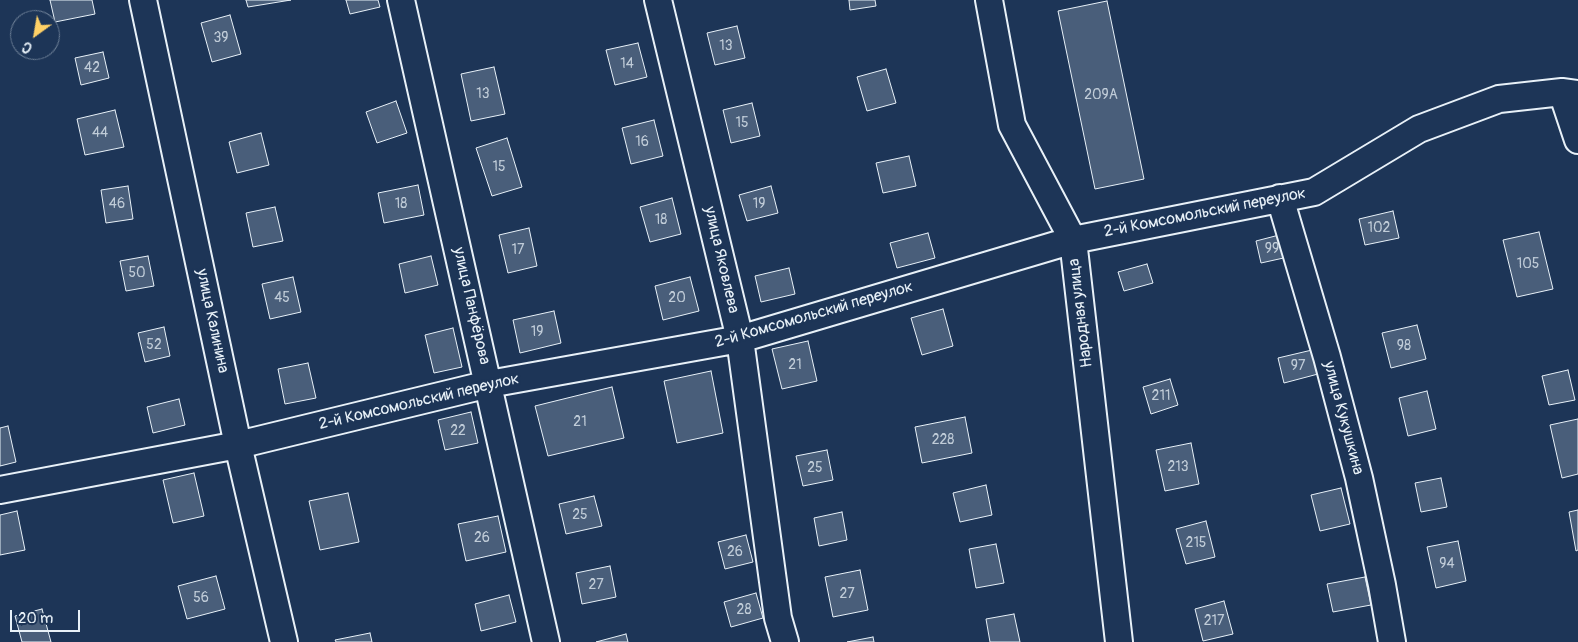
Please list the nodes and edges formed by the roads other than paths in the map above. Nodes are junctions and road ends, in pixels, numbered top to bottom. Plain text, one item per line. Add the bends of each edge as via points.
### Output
1 (143, 0) edge
2 (401, 0) edge
3 (658, 0) edge
4 (989, 0) edge
5 (1570, 93) edge
6 (1578, 140) edge
7 (1280, 198) junction
8 (1073, 240) junction
9 (740, 339) junction
10 (489, 384) junction
11 (238, 445) junction
12 (0, 490) edge
13 (284, 642) edge
14 (546, 642) edge
15 (784, 642) edge
16 (1119, 642) edge
17 (1392, 642) edge

1 - 11 street, улица Калинина
2 - 10 street, улица Панфёрова
3 - 9 street, улица Яковлева
4 - 8 street, Народная улица via 1012,125
5 - 6 street
5 - 7 street, 2-й Комсомольский переулок via 1499,99 1420,128 1314,192
7 - 8 street, 2-й Комсомольский переулок
7 - 17 street, улица Кукушкина via 1359,478
8 - 9 street, 2-й Комсомольский переулок
8 - 16 street, Народная улица
9 - 10 street, 2-й Комсомольский переулок
9 - 15 street, улица Яковлева
10 - 11 street, 2-й Комсомольский переулок
10 - 14 street, улица Панфёрова
11 - 12 street, 2-й Комсомольский переулок
11 - 13 street, улица Калинина

